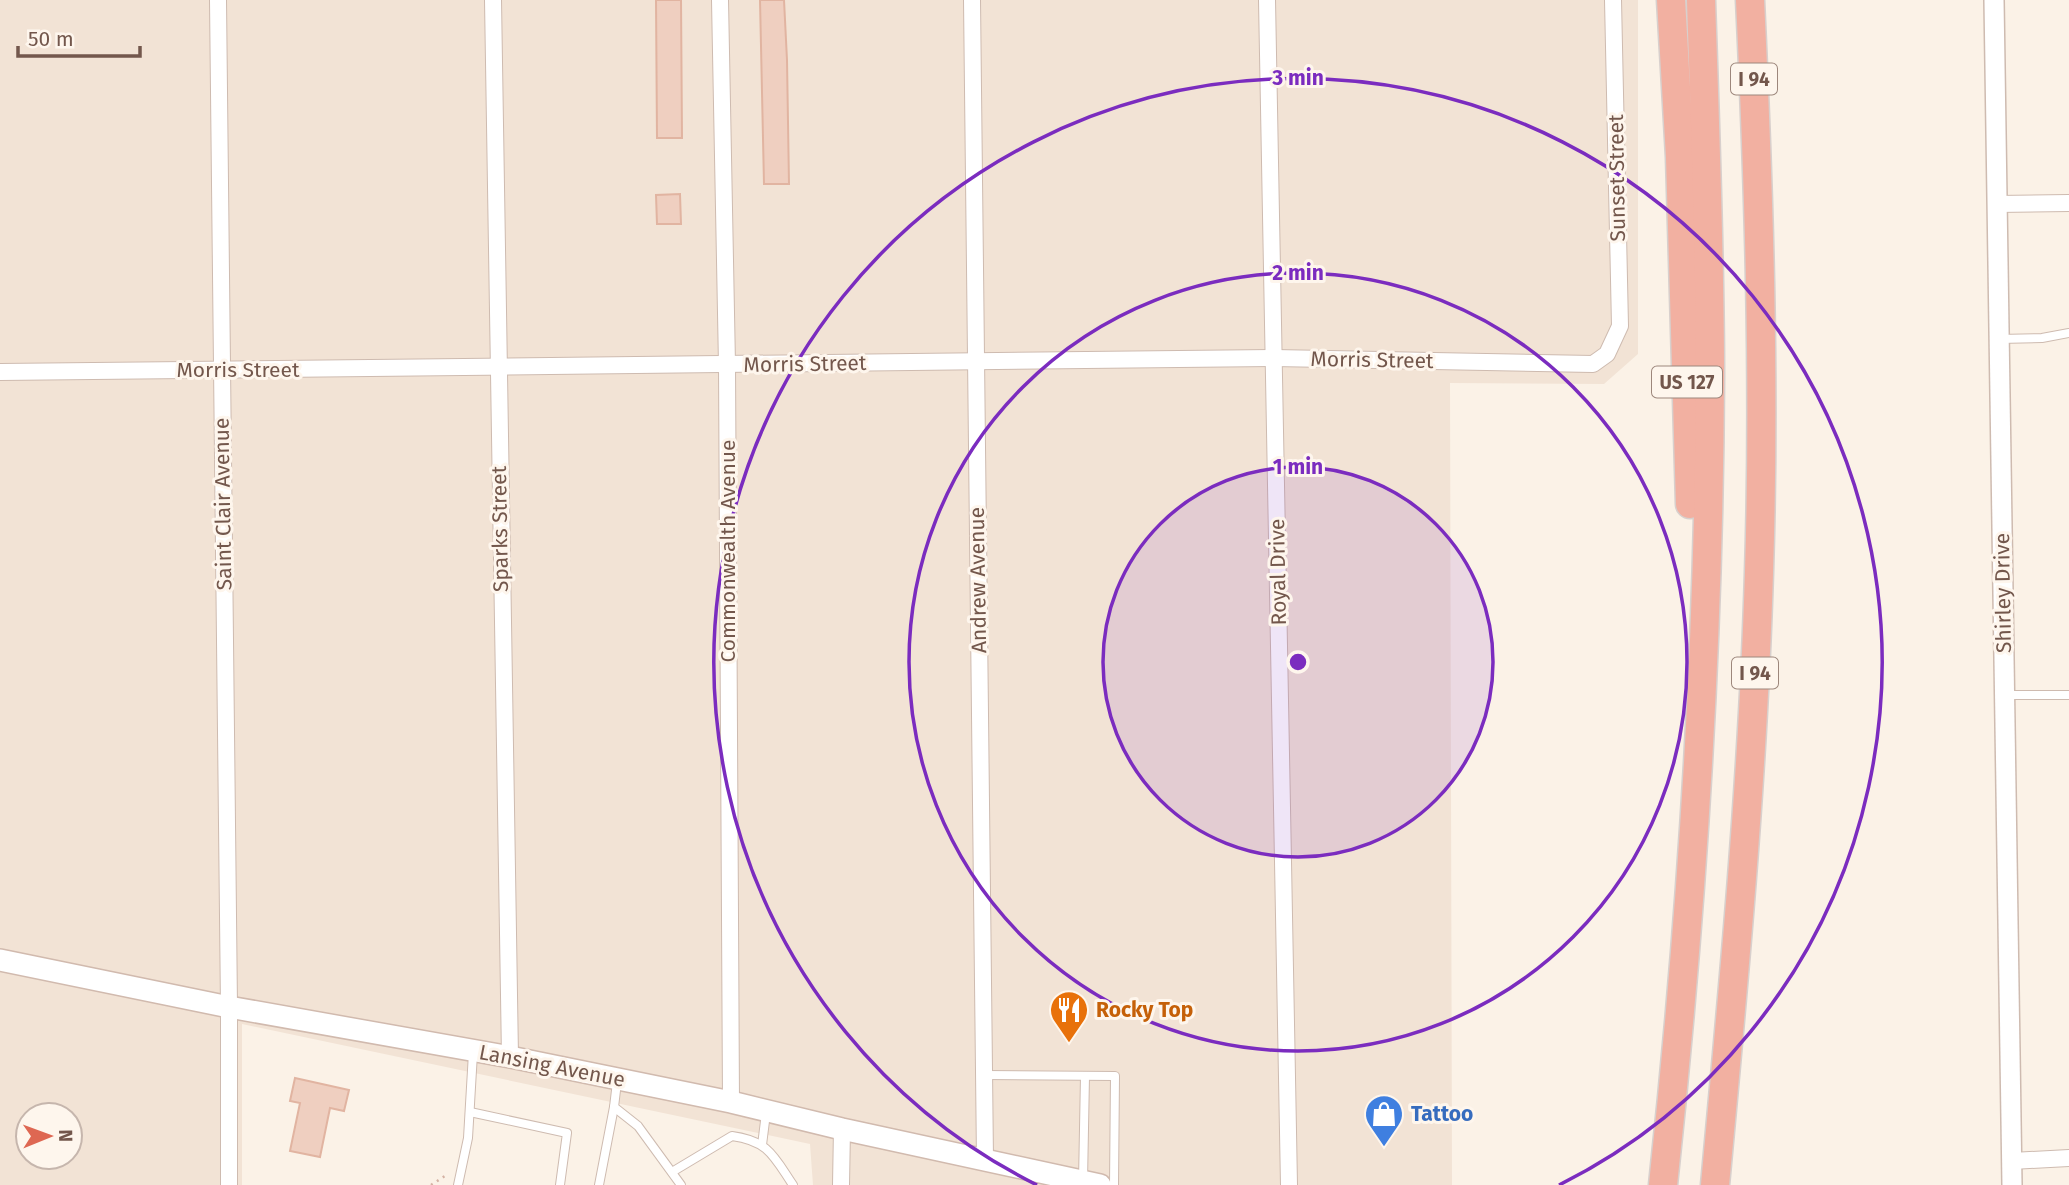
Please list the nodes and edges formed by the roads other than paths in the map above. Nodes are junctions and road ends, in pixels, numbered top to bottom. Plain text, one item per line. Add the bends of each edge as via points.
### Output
1 (218, 0) edge
2 (493, 0) edge
3 (720, 0) edge
4 (972, 0) edge
5 (1267, 0) edge
6 (1613, 0) edge
7 (1671, 0) edge
8 (1701, 0) edge
9 (1750, 0) edge
10 (1760, 0) edge
11 (1994, 0) edge
12 (1758, 159) junction
13 (1997, 204) junction
14 (2069, 204) edge
15 (2069, 333) edge
16 (1999, 339) junction
17 (1606, 354) joint
18 (1274, 358) junction
19 (975, 362) junction
20 (727, 365) junction
21 (499, 368) junction
22 (222, 371) junction
23 (0, 372) edge
24 (2004, 695) junction
25 (2069, 695) edge
26 (1698, 764) junction
27 (0, 960) edge
28 (229, 1007) junction
29 (473, 1050) junction
30 (509, 1057) junction
31 (984, 1075) junction
32 (1085, 1076) junction
33 (617, 1079) junction
34 (731, 1102) junction
35 (614, 1107) junction
36 (766, 1110) junction
37 (470, 1112) junction
38 (842, 1129) junction
39 (762, 1145) junction
40 (2069, 1158) edge
41 (985, 1160) junction
42 (2012, 1161) junction
43 (672, 1172) junction
44 (1079, 1182) edge
45 (229, 1185) edge
46 (458, 1185) edge
47 (559, 1185) edge
48 (599, 1185) edge
49 (681, 1185) edge
50 (793, 1185) edge
51 (841, 1185) edge
52 (1114, 1185) edge
53 (1289, 1185) edge
54 (1663, 1185) edge
55 (1714, 1185) edge
56 (2012, 1185) edge

1 - 22 street, Saint Clair Avenue
2 - 21 street, Sparks Street
3 - 20 street, Commonwealth Avenue
4 - 19 street, Andrew Avenue
5 - 18 street, Royal Drive
6 - 17 street, Sunset Street via 1620,326
7 - 26 highway, US 127
8 - 26 highway, I 94 via 1710,385
9 - 12 highway, I 94
10 - 12 highway
11 - 13 street, Shirley Drive
12 - 55 highway, I 94 via 1759,574 1742,881
13 - 14 street
13 - 16 street, Shirley Drive
15 - 16 lane
16 - 24 street, Shirley Drive
17 - 18 street, Morris Street via 1586,365
18 - 19 street, Morris Street
18 - 53 street, Royal Drive
19 - 20 street, Morris Street
19 - 31 street, Andrew Avenue
20 - 21 street, Morris Street
20 - 34 street, Commonwealth Avenue
21 - 22 street, Morris Street
21 - 30 street, Sparks Street
22 - 23 street, Morris Street
22 - 28 street, Saint Clair Avenue
24 - 25 lane
24 - 42 street, Shirley Drive
26 - 54 highway, I 94
27 - 28 main road, Lansing Avenue
28 - 29 main road, Lansing Avenue
28 - 45 street, Saint Clair Avenue
29 - 30 main road, Lansing Avenue
29 - 37 lane
30 - 33 main road, Lansing Avenue
31 - 32 lane
31 - 41 street, Andrew Avenue
32 - 44 lane
32 - 52 lane via 1115,1076
33 - 34 main road, Lansing Avenue
33 - 35 lane
34 - 36 main road, Lansing Avenue
35 - 43 lane via 638,1126
35 - 48 lane
36 - 38 main road, Lansing Avenue
36 - 39 lane
37 - 46 lane
37 - 47 lane via 567,1133
38 - 41 main road, Lansing Avenue
38 - 51 street
39 - 43 lane via 732,1136
39 - 50 lane
40 - 42 street
41 - 44 main road, Lansing Avenue
42 - 56 street, Shirley Drive
43 - 49 lane

